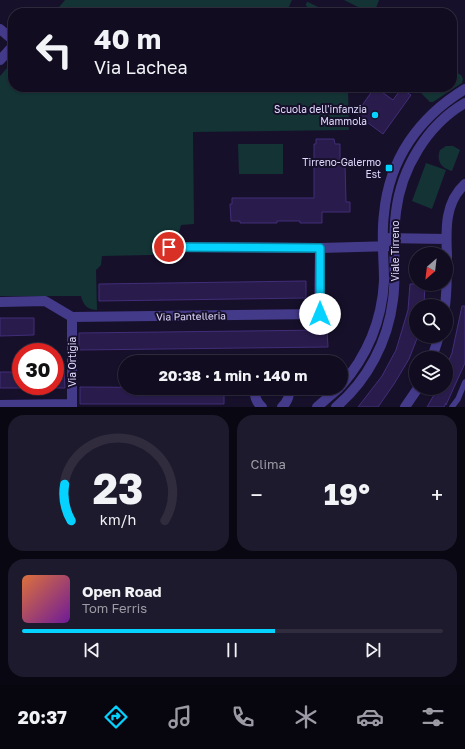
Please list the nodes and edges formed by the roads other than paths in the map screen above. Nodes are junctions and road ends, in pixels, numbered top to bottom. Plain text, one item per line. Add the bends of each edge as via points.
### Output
1 (0, 29) edge
2 (8, 36) edge
3 (8, 51) edge
4 (0, 60) edge
5 (465, 89) edge
6 (465, 103) edge
7 (465, 184) edge
8 (446, 238) junction
9 (383, 242) junction
10 (394, 242) junction
11 (169, 247) dead end
12 (320, 248) junction
13 (445, 299) edge
14 (0, 302) edge
15 (72, 317) junction
16 (348, 378) edge
17 (465, 382) edge
18 (254, 395) edge
19 (290, 395) edge
20 (331, 395) edge
21 (413, 395) edge
22 (0, 406) edge
23 (72, 406) edge
24 (261, 407) edge
25 (282, 407) edge
26 (317, 407) edge
27 (336, 407) edge
28 (405, 407) edge
29 (452, 407) edge

1 - 2 street
3 - 4 street
5 - 9 street, Viale Tirreno via 431,115 403,152 387,194
6 - 10 street, Viale Tirreno via 436,126 413,158 398,197
7 - 8 street via 449,209
8 - 10 street
8 - 13 street
9 - 10 street
9 - 12 street
9 - 16 street, Viale Tirreno via 384,280 381,306 369,344
10 - 27 street, Viale Tirreno via 395,289 384,340 363,377
11 - 12 street
12 - 15 street, Via Pantelleria via 320,314
14 - 15 street via 45,301
15 - 23 street, Via Ortigia
17 - 29 lane
18 - 24 street
19 - 25 street
20 - 26 street, Viale Tirreno
21 - 28 street
22 - 23 street

